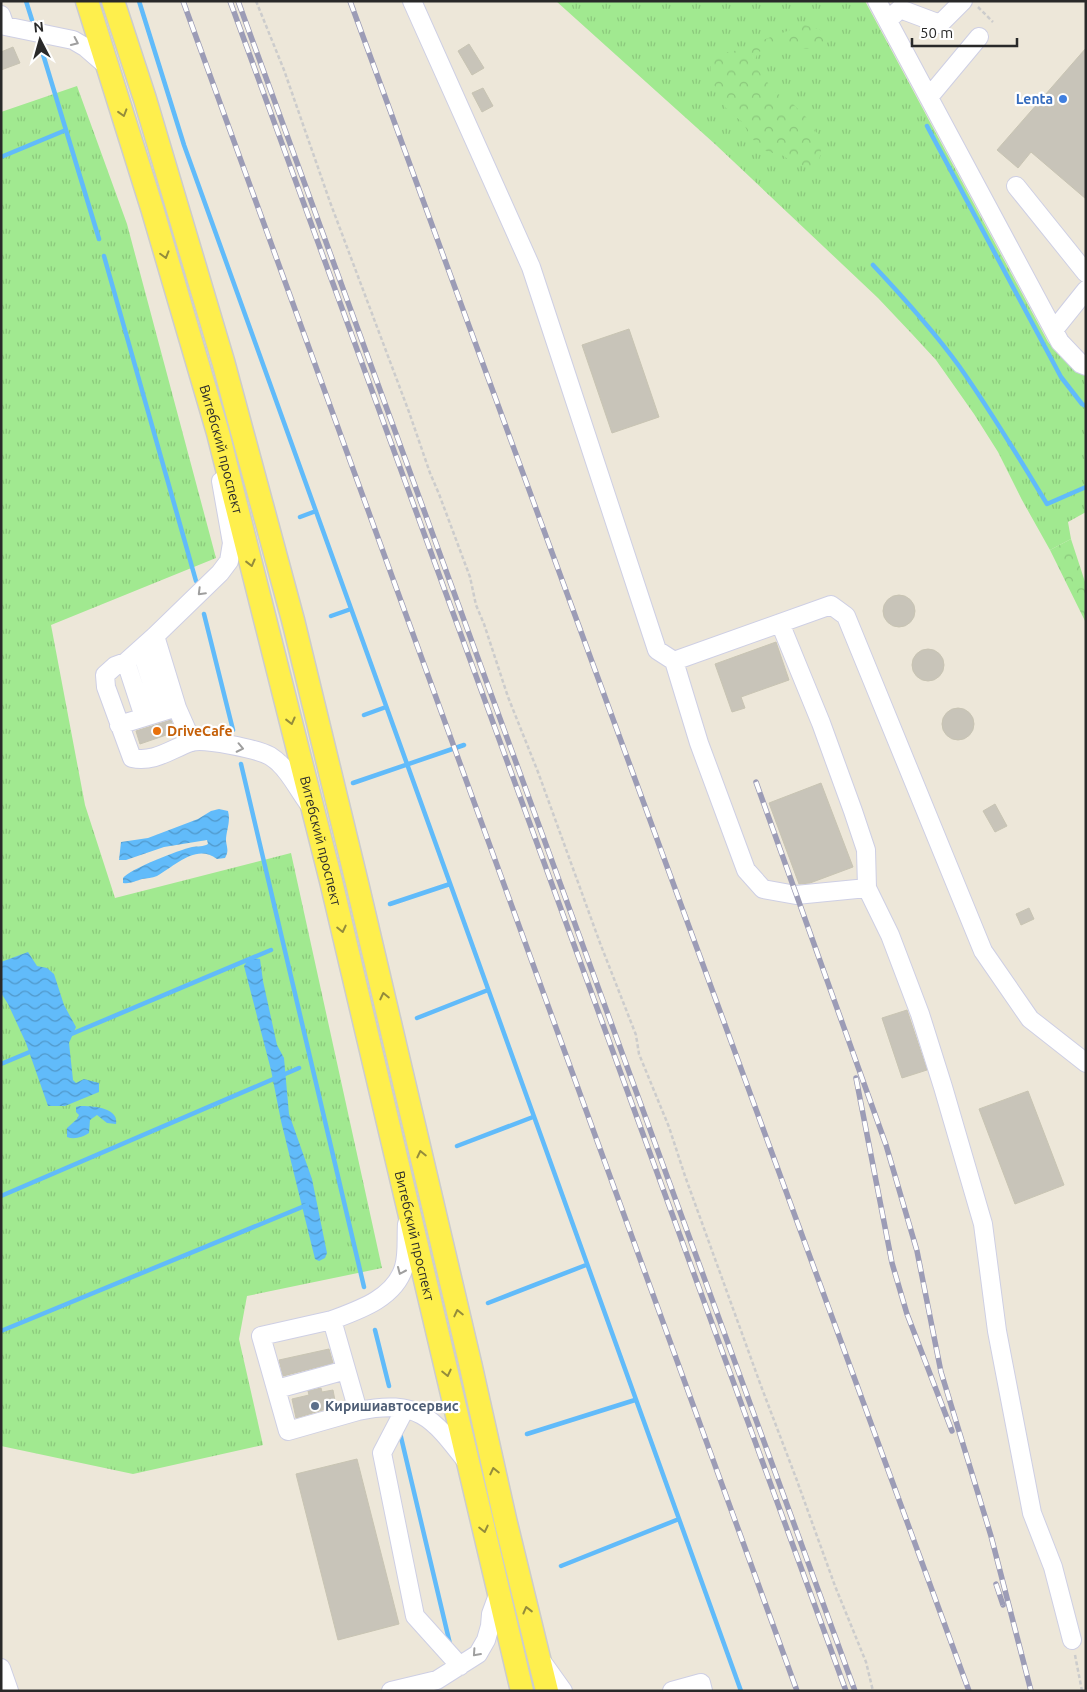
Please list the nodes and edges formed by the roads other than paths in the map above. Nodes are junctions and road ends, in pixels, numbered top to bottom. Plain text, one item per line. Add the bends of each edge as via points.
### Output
1 (87, 1) edge
2 (113, 1) edge
3 (412, 1) edge
4 (878, 1) edge
5 (963, 1) edge
6 (895, 10) edge
7 (1, 15) edge
8 (979, 37) dead end
9 (108, 66) junction
10 (929, 97) junction
11 (1016, 186) dead end
12 (1086, 273) edge
13 (1086, 290) edge
14 (1054, 330) junction
15 (1086, 366) edge
16 (218, 434) junction
17 (780, 623) junction
18 (155, 636) junction
19 (141, 649) junction
20 (674, 661) junction
21 (126, 662) junction
22 (169, 710) junction
23 (144, 717) junction
24 (119, 725) junction
25 (192, 742) junction
26 (314, 812) junction
27 (867, 888) junction
28 (1086, 1063) edge
29 (407, 1206) junction
30 (332, 1320) junction
31 (346, 1370) junction
32 (277, 1389) junction
33 (405, 1410) junction
34 (358, 1411) junction
35 (469, 1465) junction
36 (499, 1592) junction
37 (1072, 1640) road end
38 (539, 1657) junction
39 (460, 1666) junction
40 (1, 1668) edge
41 (438, 1685) edge
42 (10, 1691) edge
43 (390, 1691) edge
44 (522, 1691) edge
45 (547, 1691) edge
46 (563, 1691) edge
47 (672, 1691) edge
48 (703, 1691) edge

1 - 9 main road, Витебский проспект
38 -> 2 main road, Витебский проспект via 293,620 223,360
3 - 20 street via 531,267 656,650
4 - 6 street
5 - 6 street via 940,24
6 - 10 street
7 -> 9 street via 5,26 73,40
8 - 10 street
9 -> 16 main road, Витебский проспект
10 - 14 street
11 - 12 street
13 - 14 street
14 - 15 street via 1060,342 1080,364
16 -> 18 street via 221,487 232,543 229,561
16 -> 26 main road, Витебский проспект
17 - 20 street
17 - 27 street via 821,723 866,850
17 - 28 street via 831,605 846,616 983,951 1030,1019
18 - 19 street
18 - 22 street
19 - 21 street
19 - 22 street
20 - 27 street via 699,743 746,870 764,889 796,895
21 - 23 street
21 - 24 street via 105,675
22 - 23 street
22 - 25 street
23 - 24 street
24 - 25 street via 132,758 143,760
25 -> 26 street via 214,742 271,756
26 -> 29 main road, Витебский проспект
27 - 37 street via 890,935 920,1014 983,1224 997,1331 1032,1513 1053,1567
29 -> 30 street via 405,1266 393,1287 374,1302
29 -> 35 main road, Витебский проспект
30 - 31 street
30 - 32 street via 261,1336
31 - 32 street
31 - 34 street
32 - 34 street via 288,1431
33 - 34 street via 376,1408
33 - 35 street via 424,1415 434,1423
33 - 39 street via 382,1453 415,1616
35 -> 36 main road, Витебский проспект
36 -> 39 street via 486,1640 478,1654
36 - 44 main road, Витебский проспект
38 - 45 main road, Витебский проспект
38 - 46 street
39 - 41 street
40 - 42 street
41 - 43 street
47 - 48 street via 701,1684

